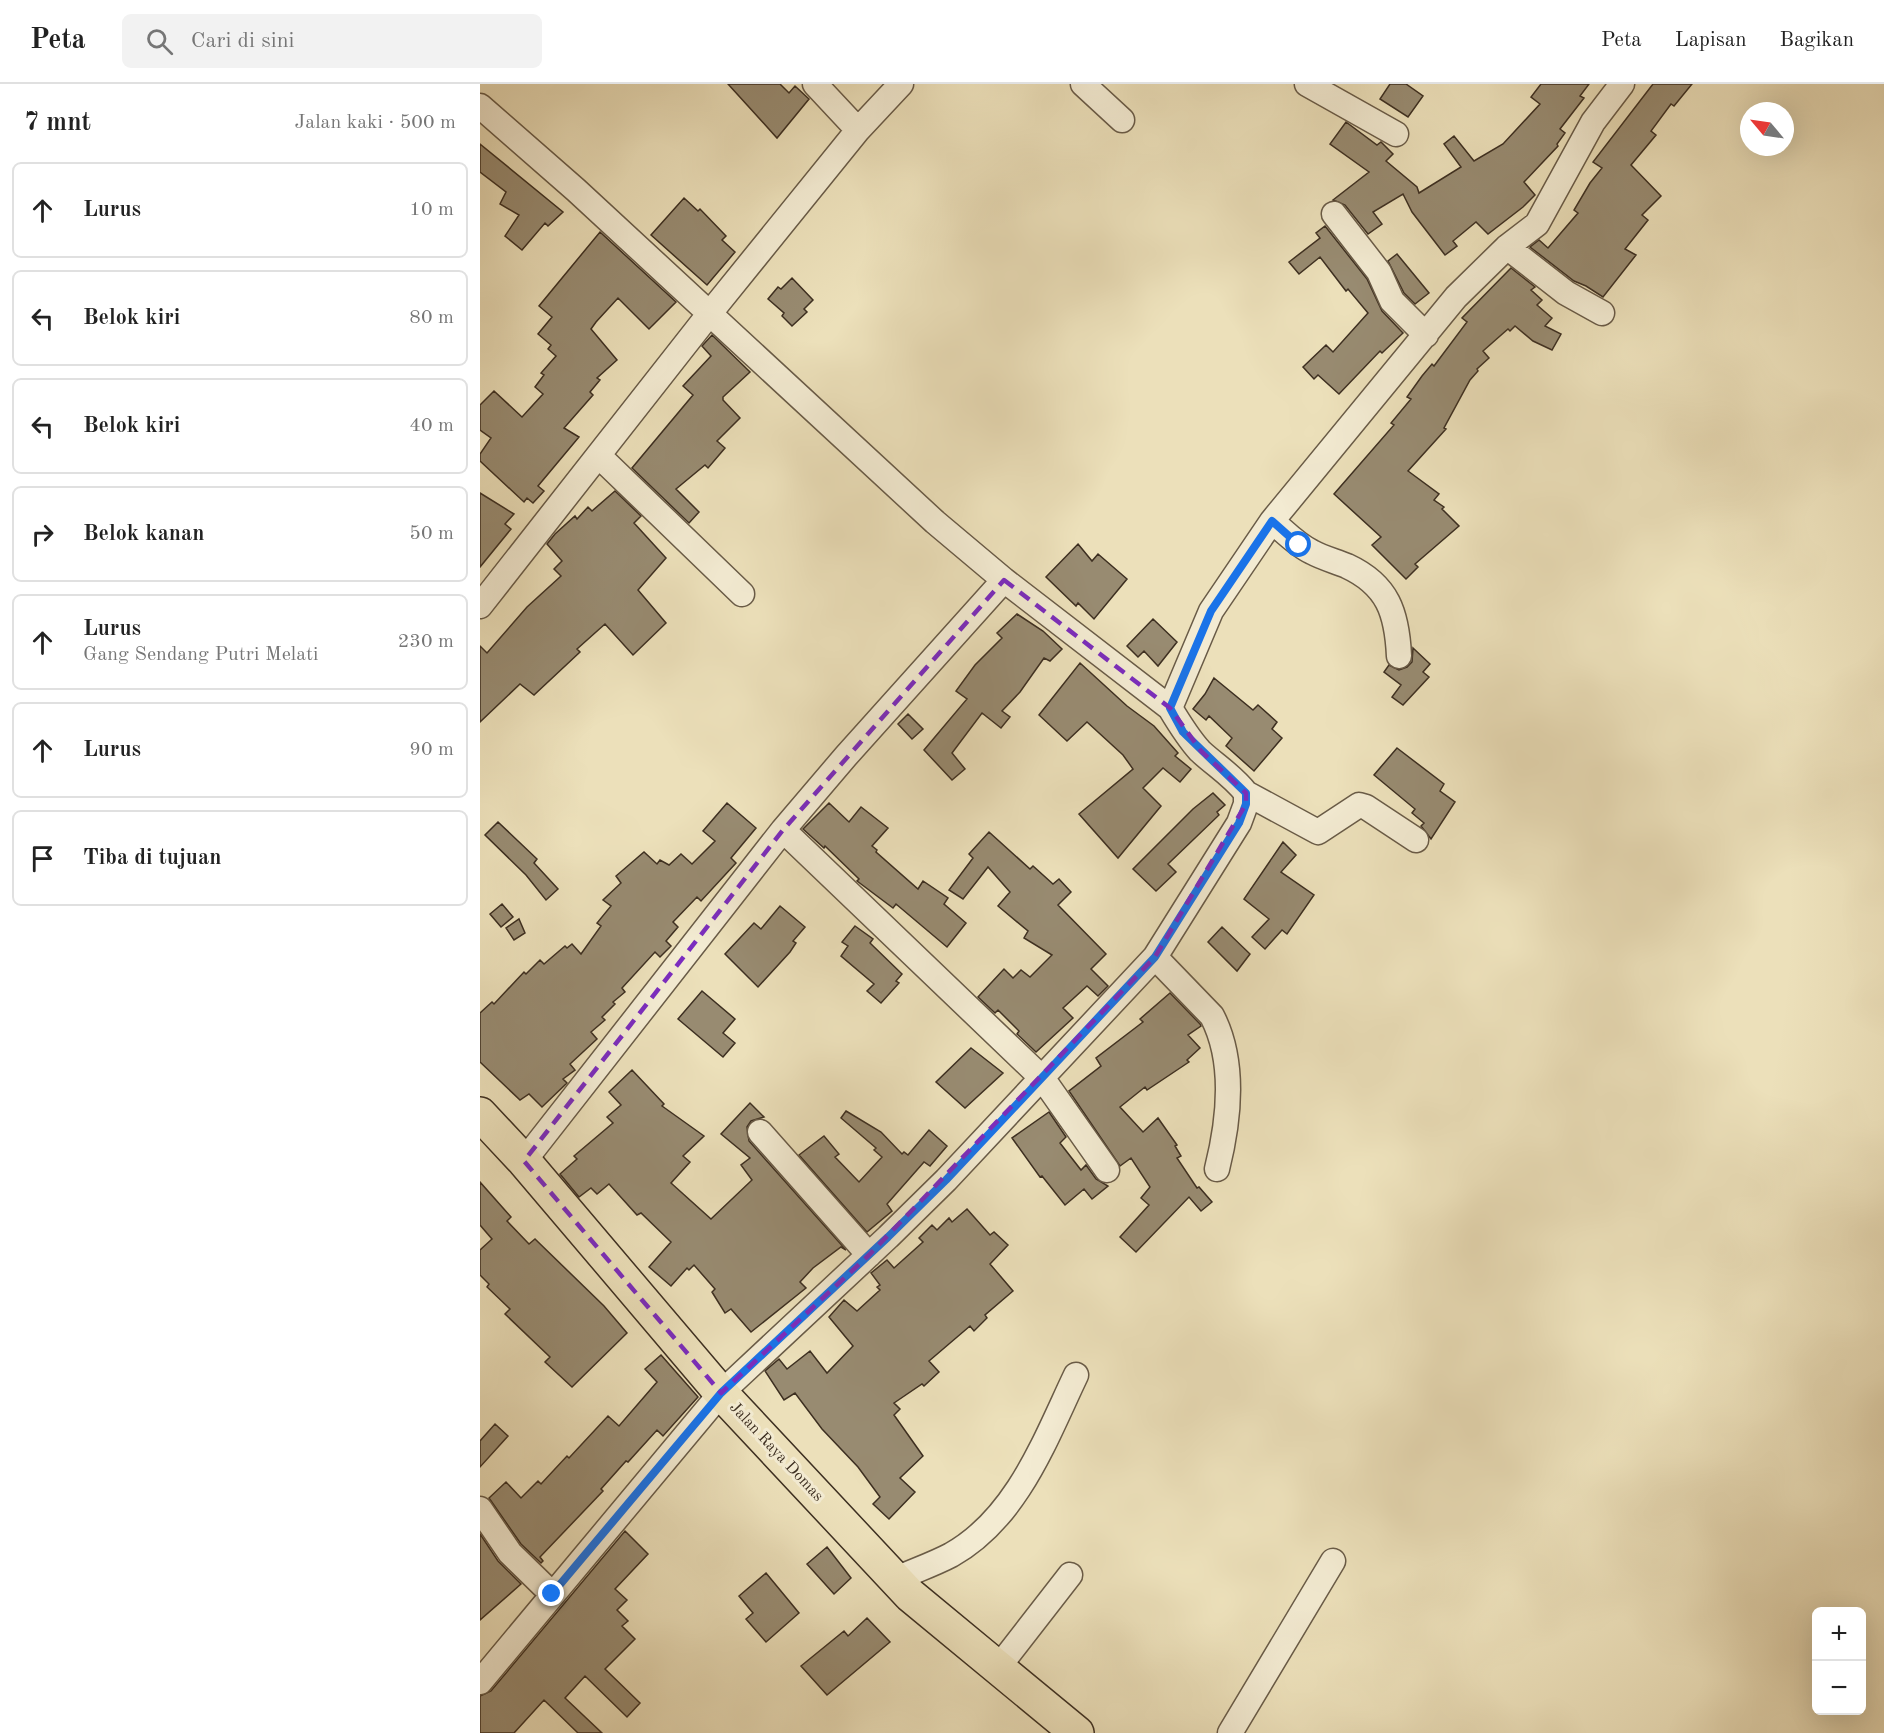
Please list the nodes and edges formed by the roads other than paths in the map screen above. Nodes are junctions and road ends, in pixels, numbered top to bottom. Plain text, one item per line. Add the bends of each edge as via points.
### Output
1 (815, 84) edge
2 (901, 84) edge
3 (1083, 84) edge
4 (1307, 84) edge
5 (1615, 86) edge
6 (480, 106) edge
7 (1122, 120) dead end
8 (858, 130) junction
9 (1396, 134) dead end
10 (1334, 214) dead end
11 (1507, 247) junction
12 (1602, 313) dead end
13 (710, 314) junction
14 (1426, 335) junction
15 (599, 456) junction
16 (1272, 521) junction
17 (1004, 580) junction
18 (742, 594) dead end
19 (480, 606) edge
20 (1399, 656) dead end
21 (1170, 708) junction
22 (1246, 793) junction
23 (783, 830) junction
24 (1416, 840) dead end
25 (1155, 957) junction
26 (1043, 1079) junction
27 (480, 1114) edge
28 (760, 1132) dead end
29 (524, 1161) junction
30 (1217, 1169) dead end
31 (1107, 1170) dead end
32 (869, 1255) junction
33 (1076, 1375) dead end
34 (721, 1393) junction
35 (480, 1509) edge
36 (1333, 1561) dead end
37 (1070, 1575) dead end
38 (896, 1579) junction
39 (552, 1594) junction
40 (997, 1669) junction
41 (482, 1675) edge
42 (1077, 1733) edge
43 (1230, 1733) edge

1 - 8 street
2 - 8 street
3 - 7 street
4 - 9 street
5 - 11 street via 1537,224
6 - 13 street
8 - 13 street
10 - 14 street via 1379,272 1392,301
11 - 12 street via 1566,293
11 - 14 street via 1456,297
13 - 15 street
13 - 17 street via 935,522
14 - 16 street
15 - 18 street
15 - 19 street
16 - 20 street via 1299,545 1372,581 1388,602 1397,625
16 - 21 street via 1211,611
17 - 21 street
17 - 23 street
21 - 22 street via 1183,732
22 - 24 street via 1318,831 1354,808 1366,807
22 - 25 street via 1239,823
23 - 26 street
23 - 29 street
25 - 26 street
25 - 30 street via 1218,1026 1228,1085 1226,1134
26 - 31 street
26 - 32 street
27 - 29 highway, Jalan Raya Domas
28 - 32 street
29 - 34 highway, Jalan Raya Domas
32 - 34 street
33 - 38 street via 1018,1492 990,1523 952,1554
34 - 38 highway, Jalan Raya Domas
34 - 39 street
35 - 39 street via 510,1552
36 - 43 street
37 - 40 street
38 - 40 highway, Jalan Raya Domas
39 - 41 street
40 - 42 highway, Jalan Raya Domas

